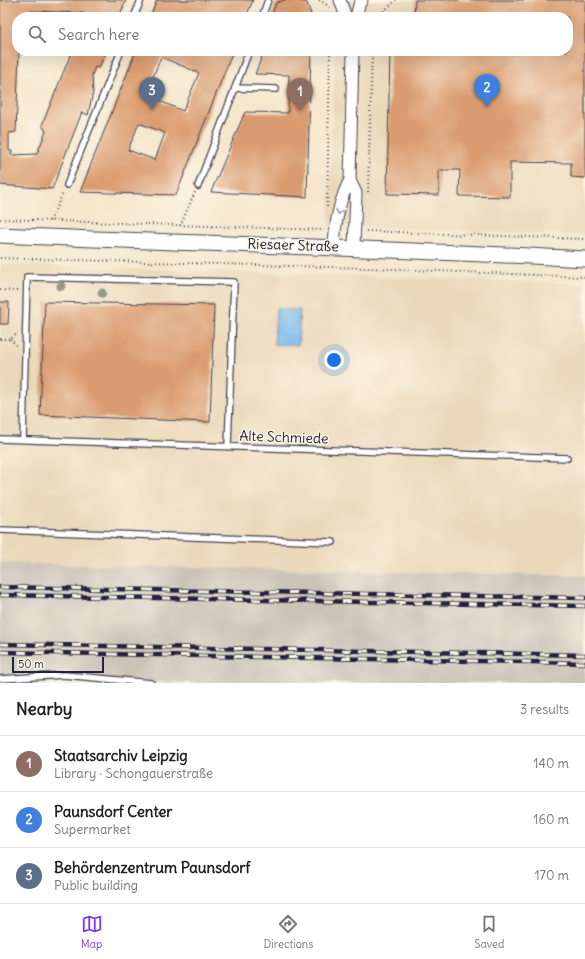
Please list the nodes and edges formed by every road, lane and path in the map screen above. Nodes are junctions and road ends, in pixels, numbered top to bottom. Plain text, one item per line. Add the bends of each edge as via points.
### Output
1 (141, 0) edge
2 (268, 0) edge
3 (319, 0) edge
4 (340, 0) edge
5 (362, 0) edge
6 (396, 0) edge
7 (331, 8) dead end
8 (136, 12) edge
9 (264, 12) edge
10 (344, 12) edge
11 (357, 12) edge
12 (383, 12) edge
13 (119, 56) edge
14 (247, 56) edge
15 (330, 56) edge
16 (353, 56) edge
17 (372, 56) edge
18 (235, 88) junction
19 (276, 89) dead end
20 (350, 180) junction
21 (67, 185) joint
22 (198, 186) joint
23 (368, 192) dead end
24 (326, 215) dead end
25 (0, 219) edge
26 (50, 221) junction
27 (367, 223) dead end
28 (180, 226) junction
29 (326, 230) dead end
30 (0, 235) edge
31 (585, 239) edge
32 (334, 247) junction
33 (354, 247) junction
34 (0, 258) edge
35 (585, 259) edge
36 (585, 277) edge
37 (0, 290) edge
38 (27, 292) junction
39 (26, 327) junction
40 (0, 339) edge
41 (0, 438) edge
42 (23, 439) junction
43 (228, 447) junction
44 (568, 458) dead end
45 (0, 530) edge
46 (333, 542) dead end
47 (0, 679) edge
48 (151, 683) edge

1 - 8 lane
2 - 9 lane
3 - 7 path
4 - 10 street
5 - 11 street
6 - 12 path
13 - 21 lane
14 - 18 lane
15 - 24 path
16 - 20 street
17 - 23 path
18 - 19 lane
18 - 22 lane
20 -> 32 street via 343,193
20 - 33 street via 356,193
21 - 26 path
22 - 28 path
25 - 26 path
26 - 28 path
27 - 31 path via 367,231
28 - 29 path
30 - 32 main road, Riesaer Straße
32 - 33 main road, Riesaer Straße
33 - 35 main road, Riesaer Straße
34 - 36 path
37 - 38 path
38 - 39 lane
38 - 43 lane via 27,277 234,282
39 - 40 path via 10,339
39 - 42 lane
41 - 42 lane, Alte Schmiede
42 - 43 lane, Alte Schmiede
43 - 44 lane, Alte Schmiede
45 - 46 lane
47 - 48 lane via 64,674

